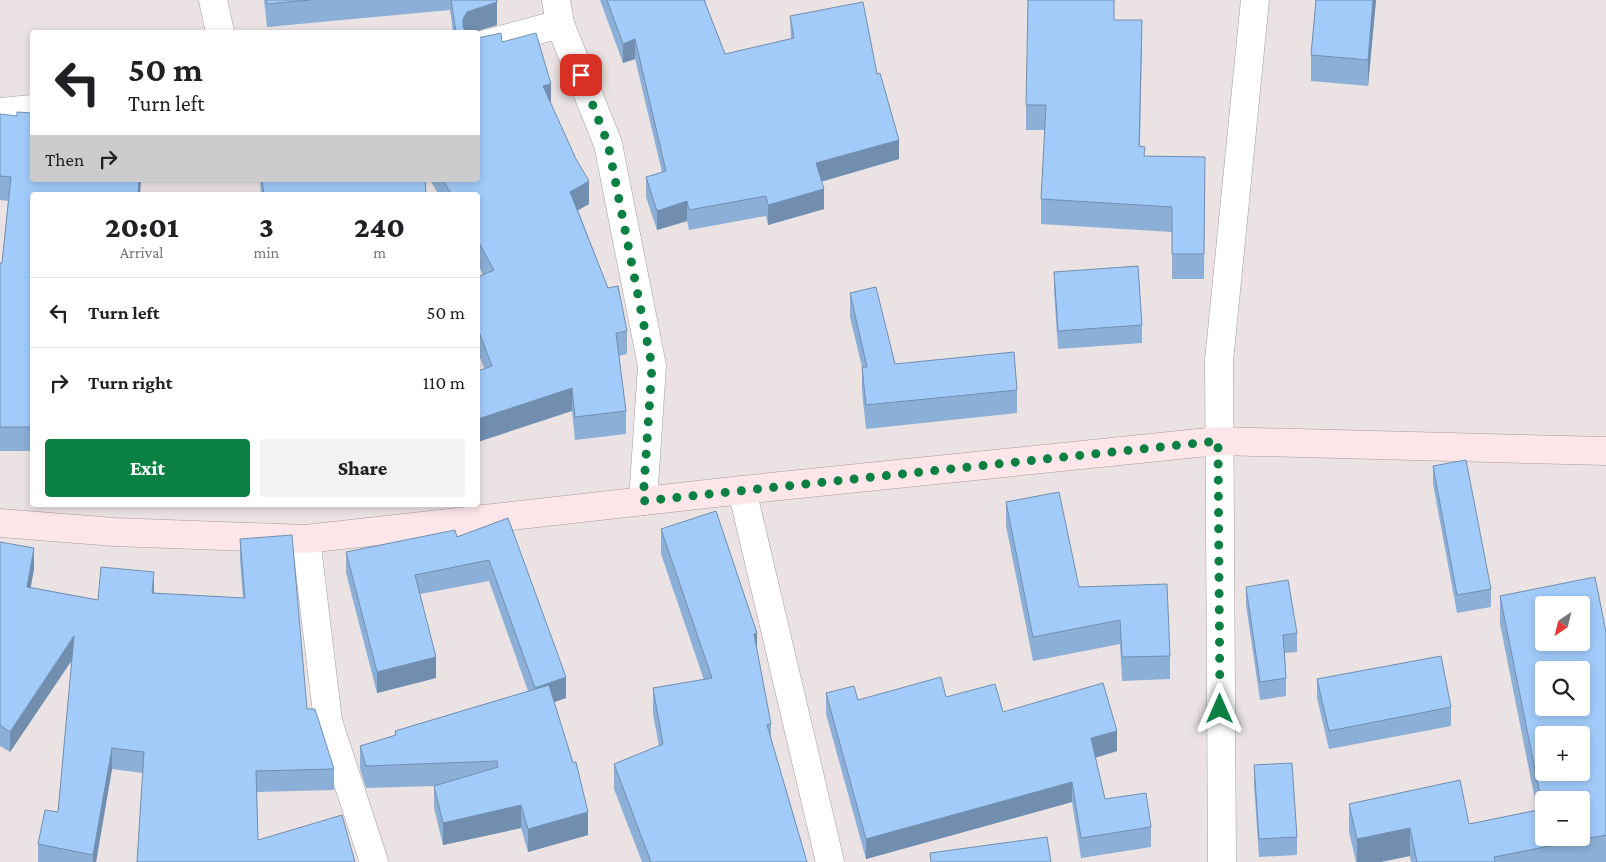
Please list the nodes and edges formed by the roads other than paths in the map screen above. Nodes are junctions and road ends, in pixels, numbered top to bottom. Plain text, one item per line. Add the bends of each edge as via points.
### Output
1 (213, 0) edge
2 (1255, 0) edge
3 (558, 12) edge
4 (220, 30) edge
5 (480, 45) edge
6 (30, 109) edge
7 (0, 112) edge
8 (1218, 441) junction
9 (1606, 451) edge
10 (742, 490) junction
11 (643, 501) junction
12 (0, 523) edge
13 (306, 539) junction
14 (374, 862) edge
15 (830, 862) edge
16 (1222, 862) edge

1 - 4 street
2 - 8 street via 1219,361
3 - 5 street
3 - 11 street via 608,144 652,366
6 - 7 street
8 - 9 street
8 - 10 street
8 - 16 street
10 - 11 street
10 - 15 street
11 - 13 street
12 - 13 street via 114,532
13 - 14 street via 328,721

